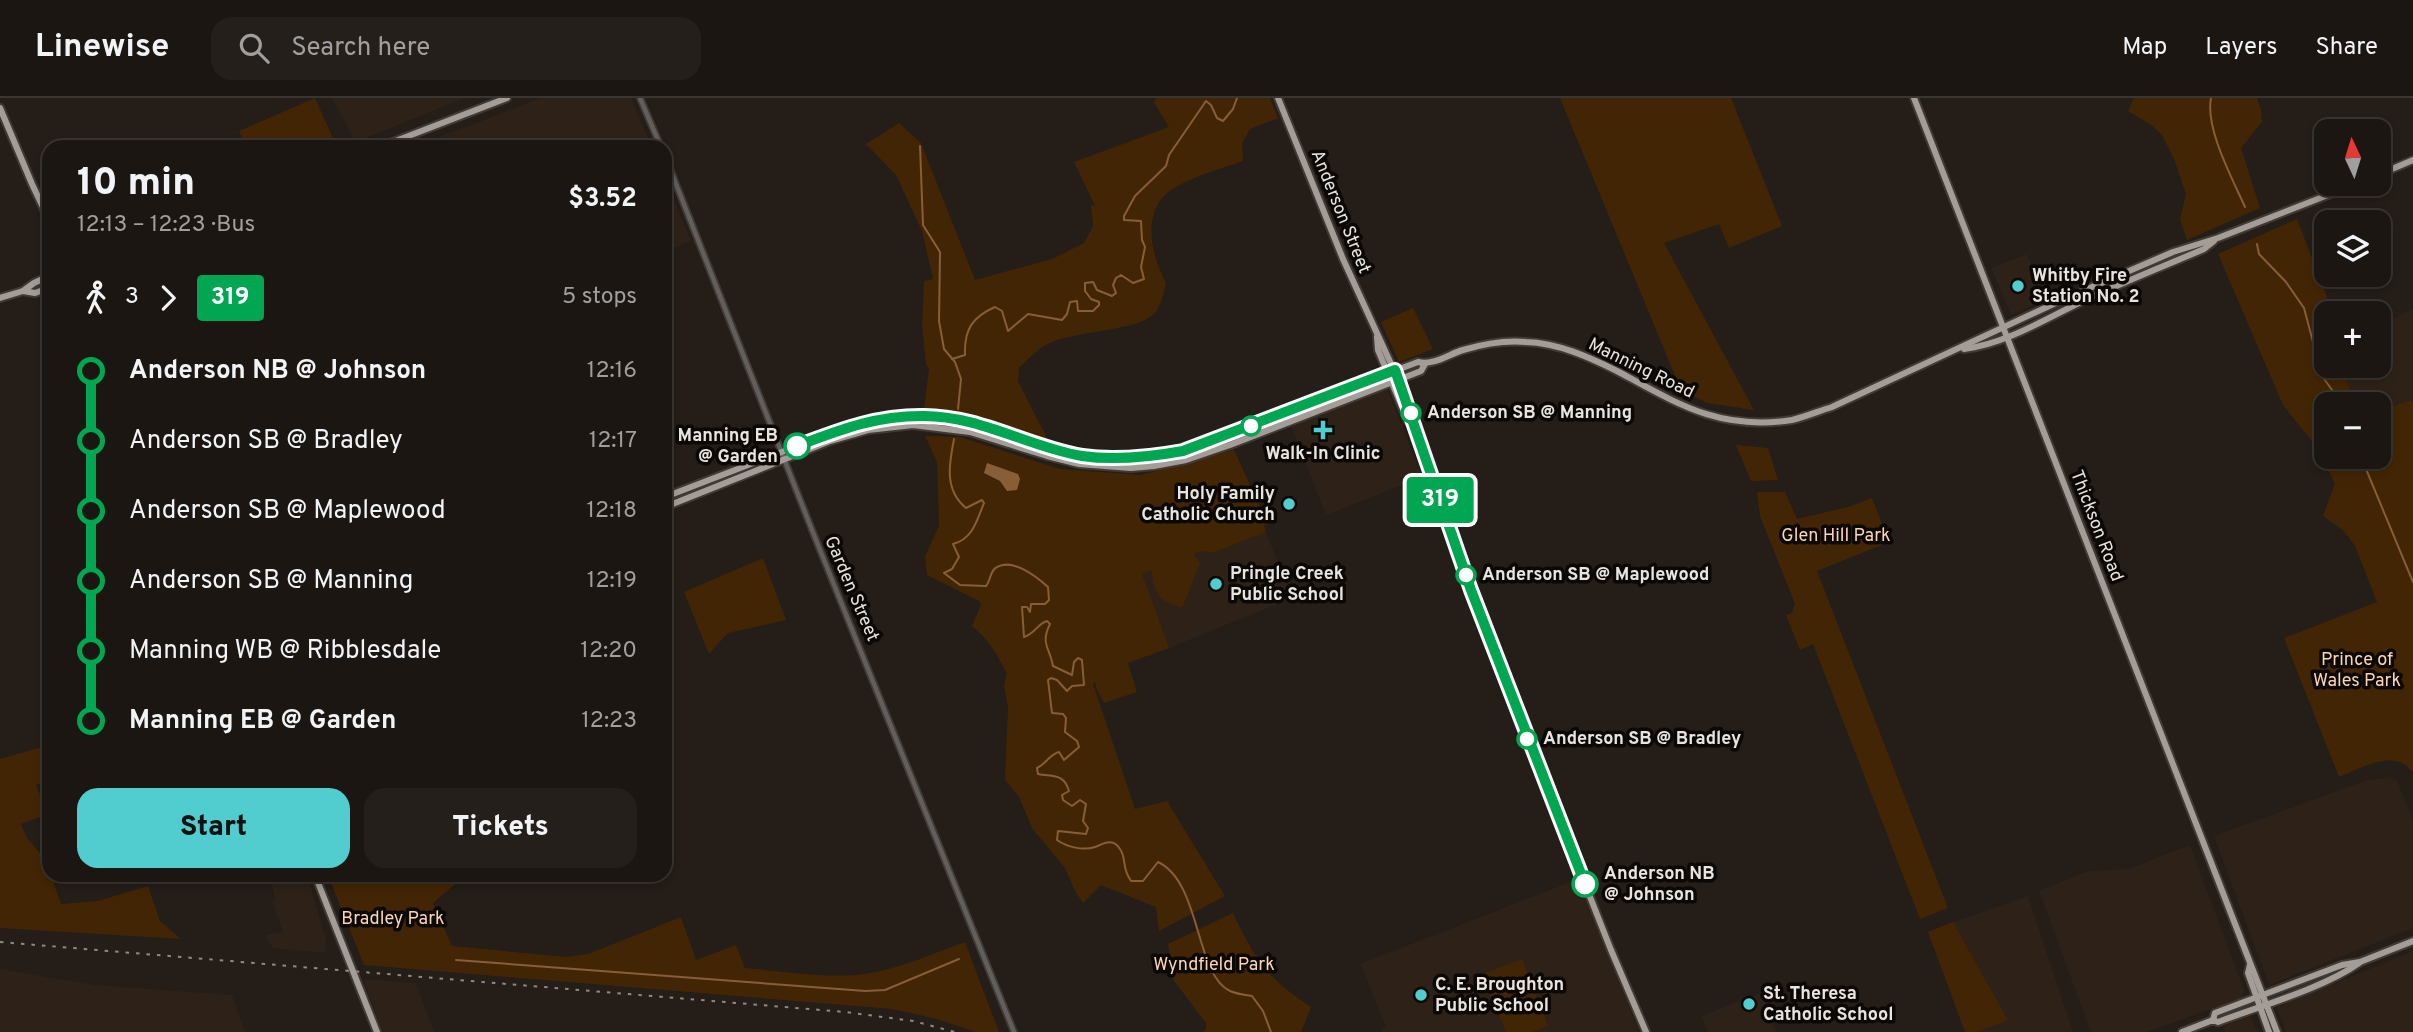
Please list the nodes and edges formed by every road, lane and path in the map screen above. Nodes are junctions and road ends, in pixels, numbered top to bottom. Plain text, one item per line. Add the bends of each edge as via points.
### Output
1 (507, 98) edge
2 (640, 98) edge
3 (1278, 98) edge
4 (1914, 98) edge
5 (0, 108) edge
6 (398, 140) edge
7 (658, 140) edge
8 (2413, 160) edge
9 (2391, 169) edge
10 (672, 174) edge
11 (2325, 196) edge
12 (42, 205) edge
13 (2218, 238) junction
14 (42, 279) edge
15 (42, 290) edge
16 (23, 291) junction
17 (0, 298) edge
18 (2005, 328) junction
19 (2008, 336) junction
20 (1959, 349) junction
21 (1425, 364) junction
22 (1391, 372) junction
23 (1395, 381) junction
24 (781, 452) junction
25 (784, 460) junction
26 (672, 495) edge
27 (672, 504) edge
28 (318, 882) edge
29 (2413, 941) edge
30 (2360, 962) junction
31 (2250, 965) junction
32 (2264, 995) junction
33 (2257, 998) junction
34 (2267, 1003) junction
35 (2259, 1006) junction
36 (2213, 1020) junction
37 (377, 1032) edge
38 (1014, 1032) edge
39 (1646, 1032) edge
40 (2182, 1032) edge
41 (2269, 1032) edge
42 (2277, 1032) edge

1 - 6 main road
2 - 7 street
3 - 22 main road, Anderson Street via 1377,337 1378,350
4 - 18 main road, Thickson Road
5 - 12 main road
8 - 9 main road
10 - 24 street, Garden Street
11 - 13 main road, Manning Road
13 - 18 main road, Manning Road via 2161,258
13 - 19 main road, Manning Road via 2204,249
14 - 16 main road
15 - 16 main road
16 - 17 main road
18 - 19 main road, Thickson Road
18 - 20 main road, Manning Road
19 - 20 main road, Manning Road
19 - 31 main road, Thickson Road
20 - 21 main road, Manning Road via 1832,407 1795,419 1749,423 1685,408 1599,362 1527,341 1492,343
21 - 22 main road, Manning Road via 1418,362
21 - 23 main road, Manning Road via 1421,371
22 - 23 main road, Anderson Street
22 - 24 main road, Manning Road via 1183,451 1148,457 1080,456 963,420 923,416 857,424
23 - 25 main road, Manning Road via 1230,445 1154,466 1079,464 970,432 913,425 868,430
23 - 39 main road, Anderson Street via 1516,709
24 - 25 street, Garden Street
24 - 26 main road, Manning Road
25 - 27 main road, Manning Road
25 - 38 street, Garden Street
28 - 37 main road
29 - 30 main road
30 - 32 main road
30 - 34 main road via 2345,973
31 - 32 main road, Thickson Road
31 - 33 main road, Thickson Road
32 - 33 main road
32 - 34 main road, Thickson Road
33 - 35 main road, Thickson Road
33 - 36 main road via 2215,1013
34 - 35 main road
34 - 42 main road, Thickson Road
35 - 36 main road
35 - 41 main road, Thickson Road
36 - 40 main road

